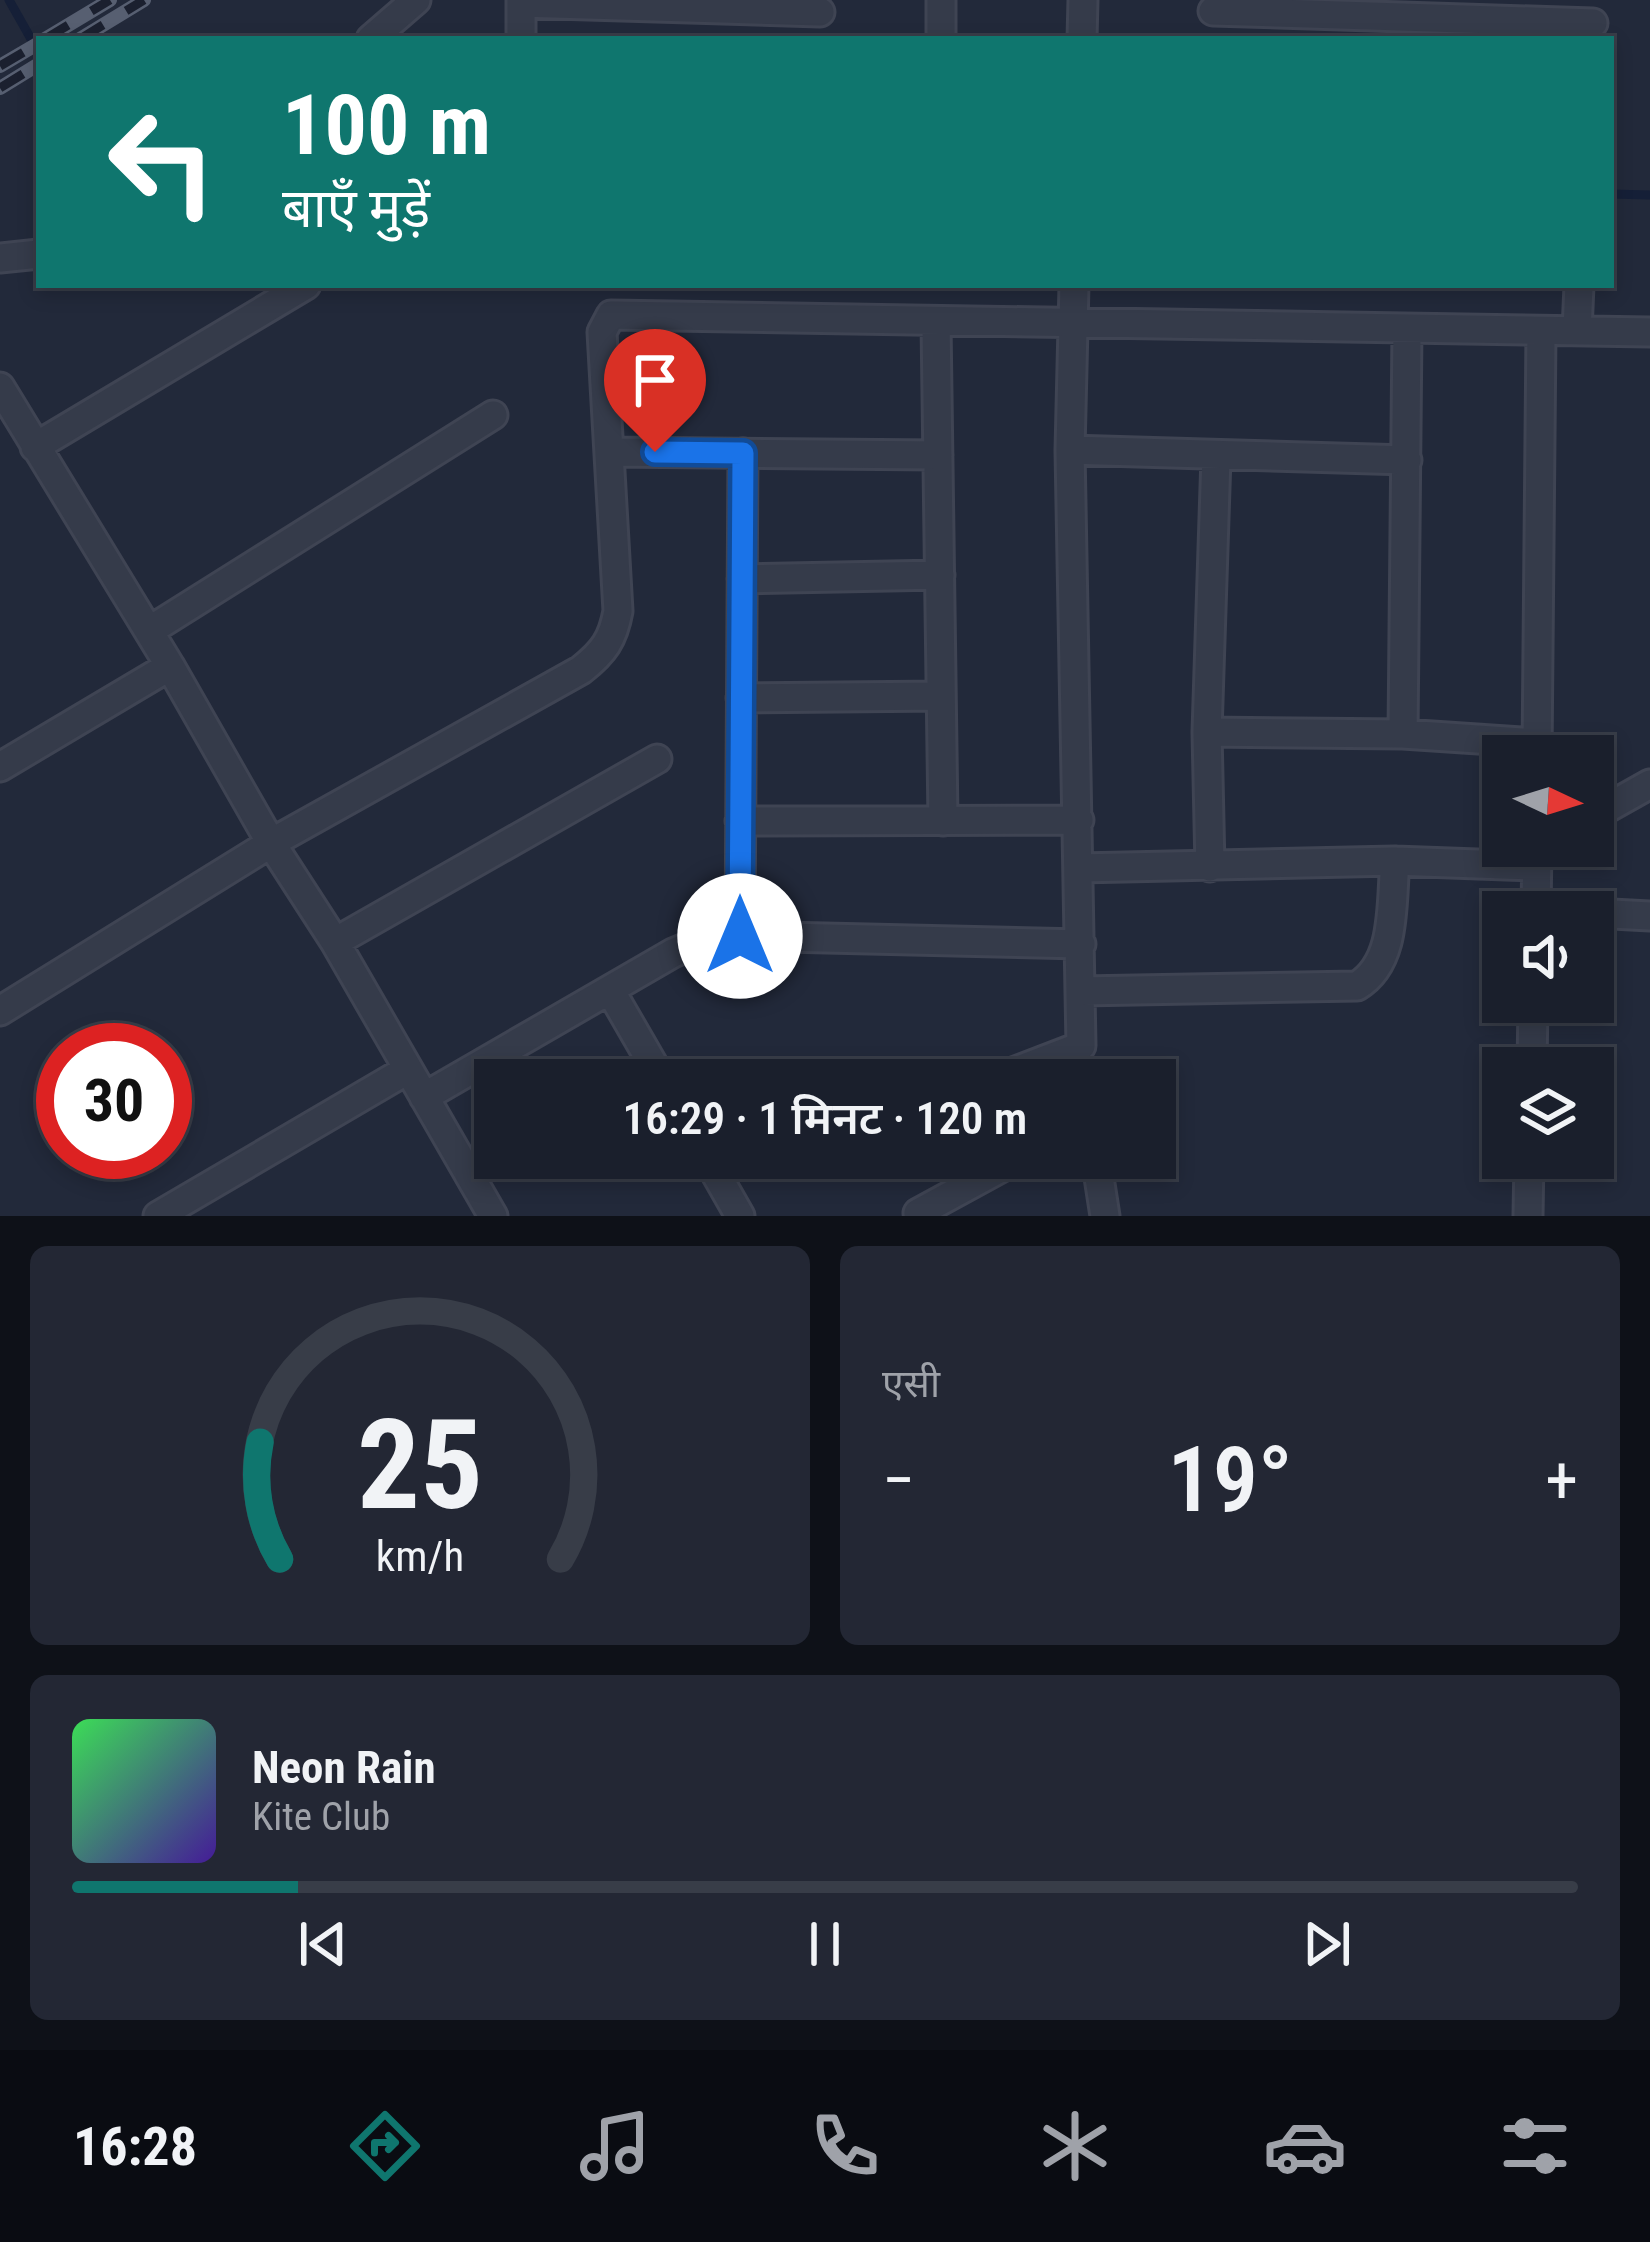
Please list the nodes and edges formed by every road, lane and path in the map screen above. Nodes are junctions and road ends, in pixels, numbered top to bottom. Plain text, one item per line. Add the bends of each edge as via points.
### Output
1 (416, 0) edge
2 (941, 0) edge
3 (1083, 0) edge
4 (521, 2) edge
5 (691, 4) edge
6 (820, 17) edge
7 (1212, 17) edge
8 (1593, 21) edge
9 (374, 36) edge
10 (521, 36) edge
11 (940, 36) edge
12 (1082, 36) edge
13 (36, 254) edge
14 (0, 258) edge
15 (301, 288) edge
16 (1074, 288) edge
17 (1579, 288) edge
18 (1073, 322) junction
19 (936, 323) junction
20 (1407, 329) junction
21 (1540, 331) junction
22 (1577, 331) junction
23 (1650, 332) edge
24 (0, 387) edge
25 (493, 415) dead end
26 (35, 447) junction
27 (1070, 450) junction
28 (611, 452) junction
29 (743, 453) junction
30 (938, 455) junction
31 (1216, 457) junction
32 (1407, 460) junction
33 (940, 574) junction
34 (742, 579) junction
35 (149, 631) junction
36 (170, 666) junction
37 (941, 696) junction
38 (741, 698) junction
39 (1207, 732) junction
40 (1403, 734) junction
41 (1537, 735) edge
42 (1482, 743) edge
43 (657, 759) dead end
44 (0, 767) edge
45 (1650, 784) edge
46 (1614, 804) edge
47 (1078, 820) junction
48 (740, 821) junction
49 (943, 821) junction
50 (271, 843) junction
51 (1482, 858) edge
52 (1395, 862) junction
53 (1210, 867) junction
54 (1079, 868) junction
55 (1614, 914) edge
56 (1650, 916) edge
57 (740, 936) junction
58 (335, 942) junction
59 (1081, 944) junction
60 (610, 990) junction
61 (1081, 992) junction
62 (0, 1011) edge
63 (650, 1059) edge
64 (1048, 1059) edge
65 (407, 1070) junction
66 (424, 1097) junction
67 (718, 1179) edge
68 (980, 1179) edge
69 (1099, 1179) edge
70 (1529, 1179) edge
71 (918, 1213) dead end
72 (158, 1216) edge
73 (493, 1216) edge
74 (740, 1216) edge
75 (1105, 1216) edge
76 (1528, 1216) edge

1 - 9 street
2 - 11 street
3 - 12 street
4 - 5 street
4 - 10 street
5 - 6 street
7 - 8 street
13 - 14 street
15 - 26 street
16 - 18 street
17 - 22 street
18 - 19 street
18 - 20 street
18 - 27 street
19 - 28 street via 611,315 602,332
19 - 30 street
20 - 21 street
20 - 32 street
21 - 22 street
21 - 41 street
22 - 23 street
24 - 26 street
25 - 35 street
26 - 35 street
27 - 31 street
27 - 47 street
28 - 29 street
28 - 50 street via 619,611 602,653
29 - 30 street
29 - 34 street
30 - 33 street
31 - 32 street
31 - 39 street
32 - 40 street
33 - 34 street
33 - 37 street
34 - 38 street
35 - 36 street
36 - 44 street
36 - 50 street
37 - 38 street
37 - 49 street
38 - 48 street
39 - 40 street
39 - 53 street
40 - 42 street
43 - 58 street
45 - 46 street
47 - 49 street
47 - 54 street
48 - 49 street
48 - 57 street
50 - 58 street
50 - 62 street
51 - 52 street
52 - 53 street
52 - 61 street via 1380,966 1357,986
53 - 54 street
54 - 59 street
55 - 56 street
57 - 59 street
57 - 60 street via 673,953
58 - 65 street
59 - 61 street
60 - 63 street
60 - 66 street
61 - 64 street via 1081,1046
65 - 66 street
65 - 72 street
66 - 73 street
67 - 74 street
68 - 71 street
69 - 75 street
70 - 76 street

